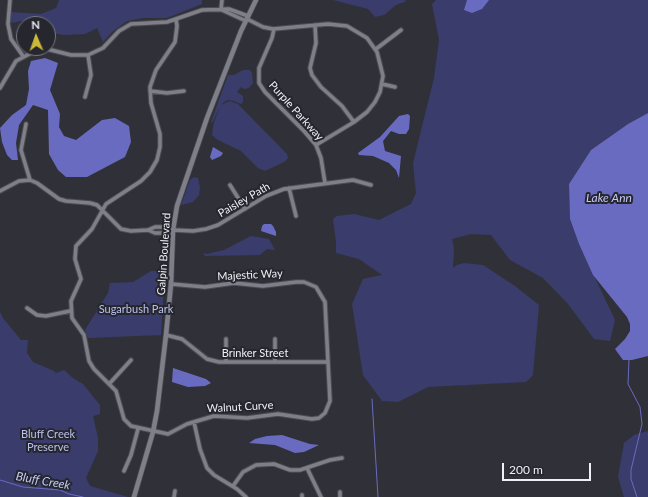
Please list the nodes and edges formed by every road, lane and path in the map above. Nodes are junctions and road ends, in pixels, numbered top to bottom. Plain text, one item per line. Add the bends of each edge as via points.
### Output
1 (10, 0) edge
2 (222, 0) edge
3 (256, 0) edge
4 (221, 9) junction
5 (176, 19) junction
6 (247, 19) junction
7 (315, 25) junction
8 (274, 28) junction
9 (401, 30) dead end
10 (16, 45) edge
11 (376, 49) junction
12 (56, 52) edge
13 (88, 55) junction
14 (23, 56) edge
15 (382, 84) junction
16 (395, 87) dead end
17 (0, 88) edge
18 (150, 91) junction
19 (184, 91) dead end
20 (85, 97) dead end
21 (354, 122) junction
22 (26, 124) dead end
23 (316, 145) junction
24 (30, 180) junction
25 (325, 183) junction
26 (371, 185) dead end
27 (230, 186) dead end
28 (289, 188) junction
29 (0, 191) edge
30 (102, 209) junction
31 (244, 209) junction
32 (296, 216) dead end
33 (173, 230) junction
34 (171, 284) junction
35 (27, 308) dead end
36 (70, 311) junction
37 (166, 335) junction
38 (226, 339) dead end
39 (275, 339) dead end
40 (131, 360) dead end
41 (226, 362) junction
42 (275, 362) junction
43 (328, 362) junction
44 (110, 383) junction
45 (194, 422) junction
46 (138, 429) junction
47 (153, 432) junction
48 (342, 458) dead end
49 (307, 468) junction
50 (124, 471) dead end
51 (233, 486) junction
52 (175, 492) dead end
53 (340, 492) dead end
54 (134, 497) edge
55 (174, 497) edge
56 (246, 497) edge
57 (321, 497) edge
58 (340, 497) edge

1 - 10 street via 8,24
2 - 4 street
3 - 6 street, Galpin Boulevard
4 - 5 street via 202,10
4 - 6 street
5 - 13 street via 125,27 103,48
5 - 18 street via 175,42 156,70
6 - 8 street via 263,27
6 - 33 street, Galpin Boulevard via 192,160 180,196
7 - 8 street
7 - 11 street via 335,24 352,28 367,38
7 - 21 street via 316,43 309,71 316,82 338,101
8 - 23 street, Purple Parkway via 259,68 259,83
9 - 11 street
11 - 15 street via 382,66
12 - 13 street
13 - 20 street via 91,75
14 - 17 street via 12,66
15 - 16 street
15 - 21 street via 371,107
18 - 19 street
18 - 30 street via 160,134 156,160 150,172 141,181 112,199
21 - 23 street
22 - 24 street via 21,150
23 - 25 street, Purple Parkway
24 - 29 street via 19,181
24 - 30 street via 59,199 90,203
25 - 26 street, Paisley Path via 356,180
25 - 28 street, Paisley Path
27 - 31 street
28 - 31 street, Paisley Path via 272,193
28 - 32 street
30 - 33 street, Paisley Path via 121,229 148,230 155,233 168,233
30 - 36 street via 92,229 76,246 75,259 81,278 72,297
31 - 33 street, Paisley Path via 218,225 206,229
33 - 34 street, Galpin Boulevard
34 - 37 street, Galpin Boulevard
34 - 43 street, Majestic Way via 205,287 234,283 263,286 304,282 316,287 324,297
35 - 36 street via 37,315 46,316
36 - 44 street via 74,322 85,337 89,361
37 - 41 street, Brinker Street via 187,341 207,359
37 - 47 street, Galpin Boulevard
38 - 41 street
39 - 42 street
40 - 44 street
41 - 42 street, Brinker Street
42 - 43 street, Brinker Street
43 - 45 street, Walnut Curve via 329,406 319,418 278,414 246,418 219,415 208,416
44 - 46 street via 119,396 124,419
45 - 47 street, Walnut Curve via 168,434
45 - 51 street via 207,468
46 - 47 street, Walnut Curve
46 - 50 street
47 - 54 street, Galpin Boulevard
48 - 49 street
49 - 51 street via 295,470 274,464 256,465 243,472
49 - 57 street
51 - 56 street
52 - 55 street
53 - 58 street

